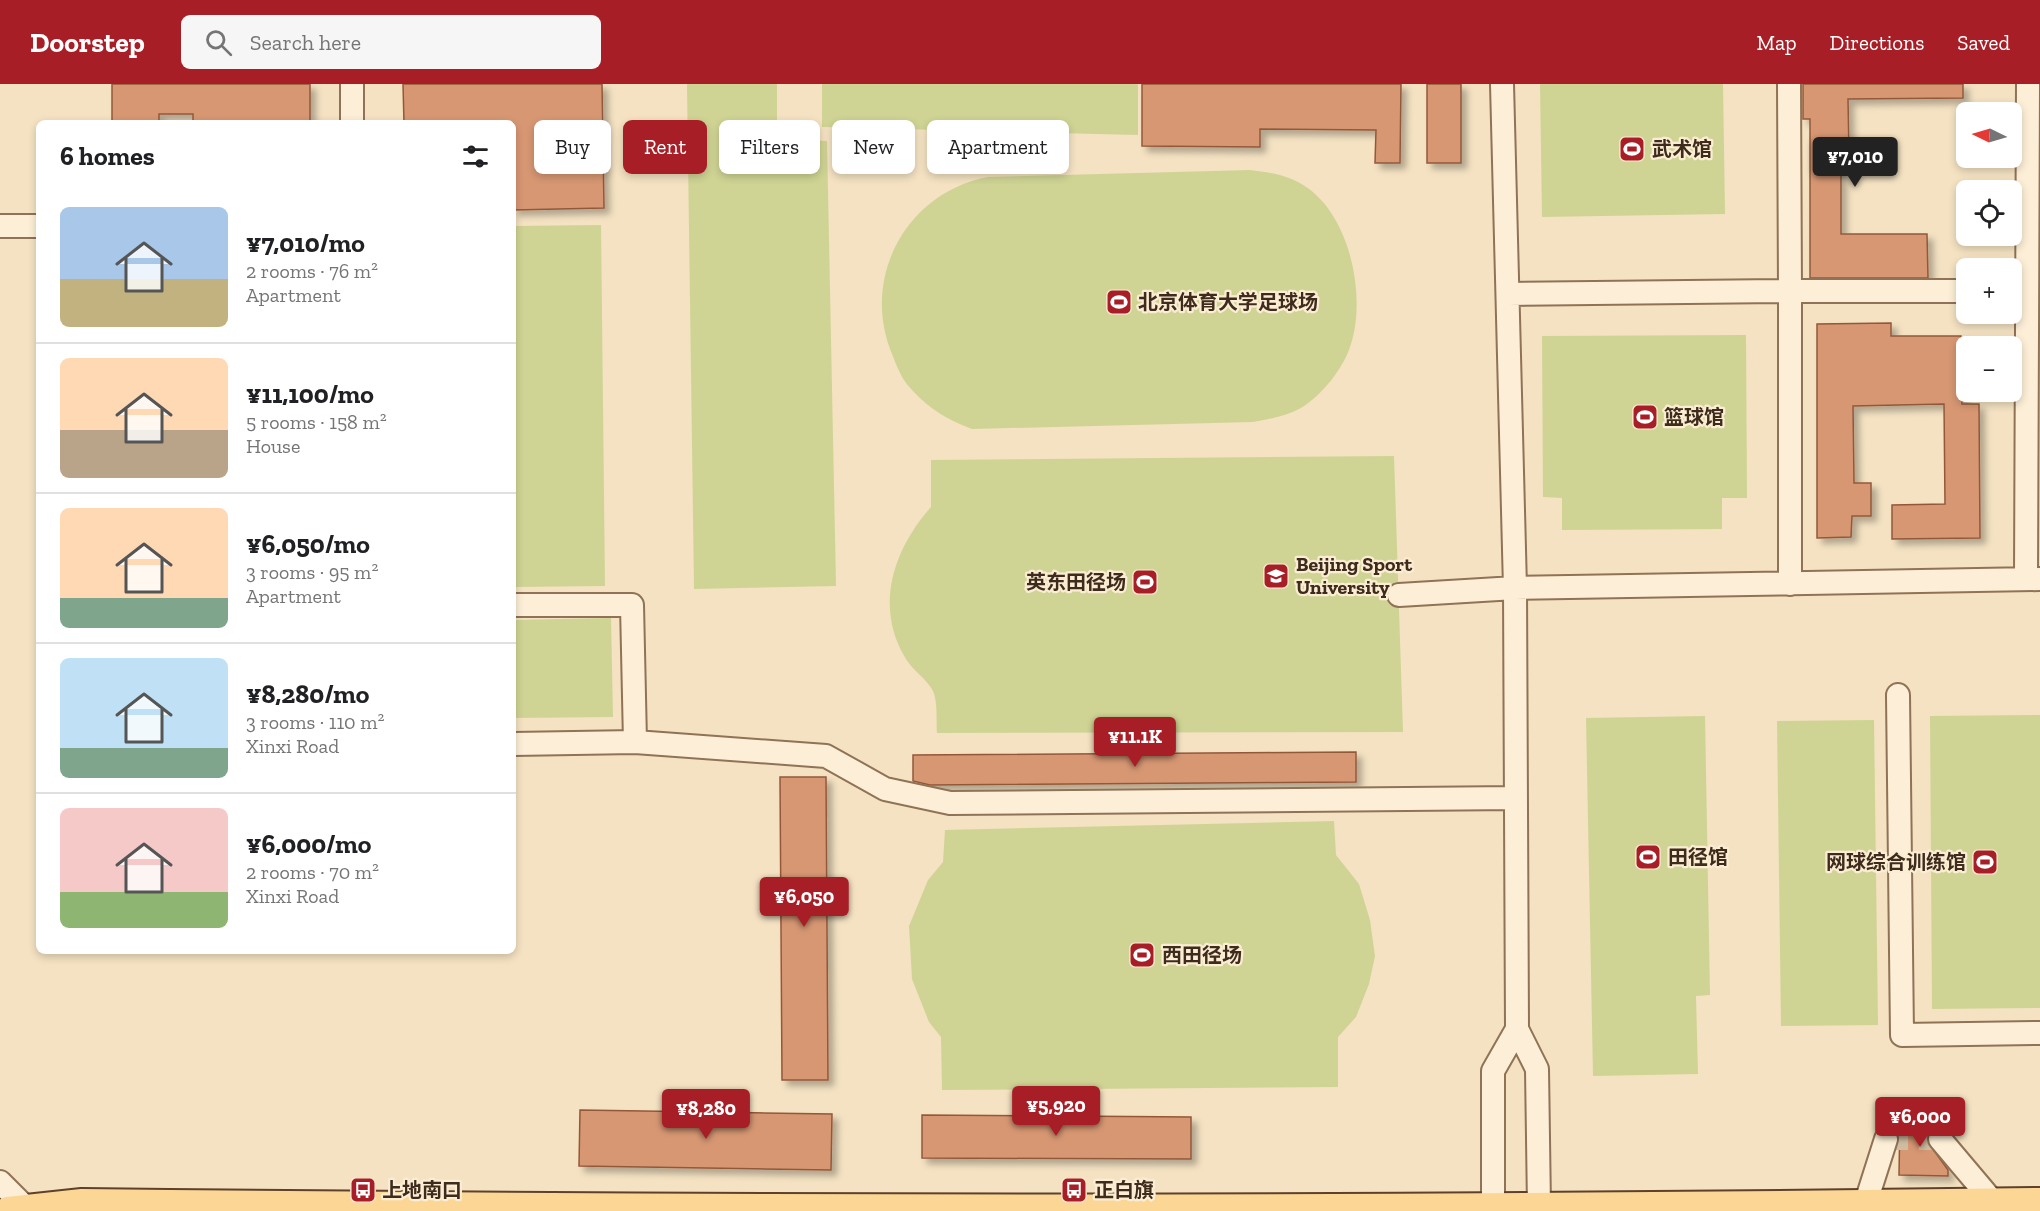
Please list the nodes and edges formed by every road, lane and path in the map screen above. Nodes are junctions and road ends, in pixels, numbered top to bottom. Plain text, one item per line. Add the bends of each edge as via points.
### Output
1 (352, 84) edge
2 (1502, 84) edge
3 (1790, 84) edge
4 (2028, 84) edge
5 (352, 120) edge
6 (0, 226) edge
7 (36, 226) edge
8 (1790, 291) junction
9 (1956, 291) edge
10 (2026, 291) edge
11 (1508, 294) junction
12 (2033, 579) edge
13 (1790, 584) junction
14 (1515, 588) junction
15 (1399, 595) dead end
16 (516, 605) edge
17 (1898, 695) dead end
18 (635, 742) junction
19 (516, 744) edge
20 (1515, 798) junction
21 (1517, 1029) junction
22 (2040, 1033) edge
23 (1886, 1139) dead end
24 (1940, 1139) dead end
25 (0, 1182) edge
26 (2040, 1202) edge
27 (1994, 1203) junction
28 (1865, 1205) junction
29 (1493, 1207) junction
30 (1539, 1207) junction
31 (1745, 1209) edge
32 (17, 1210) edge
33 (740, 1210) edge

1 - 5 street
2 - 11 street
3 - 8 street
4 - 10 street
6 - 7 street
8 - 9 street
8 - 11 street
8 - 13 street
10 - 12 street
11 - 14 street
12 - 13 street
13 - 14 street
14 - 15 street
14 - 20 street
16 - 18 street via 632,605
17 - 22 street via 1902,1035
18 - 19 street
18 - 20 street via 826,756 885,789 950,803
20 - 21 street
21 - 29 street via 1493,1071
21 - 30 street via 1537,1070
23 - 28 street
24 - 27 street
25 - 32 street
26 - 27 main road
27 - 28 main road
28 - 31 main road
29 - 30 main road
29 - 33 main road
30 - 31 main road
32 - 33 main road via 82,1203

